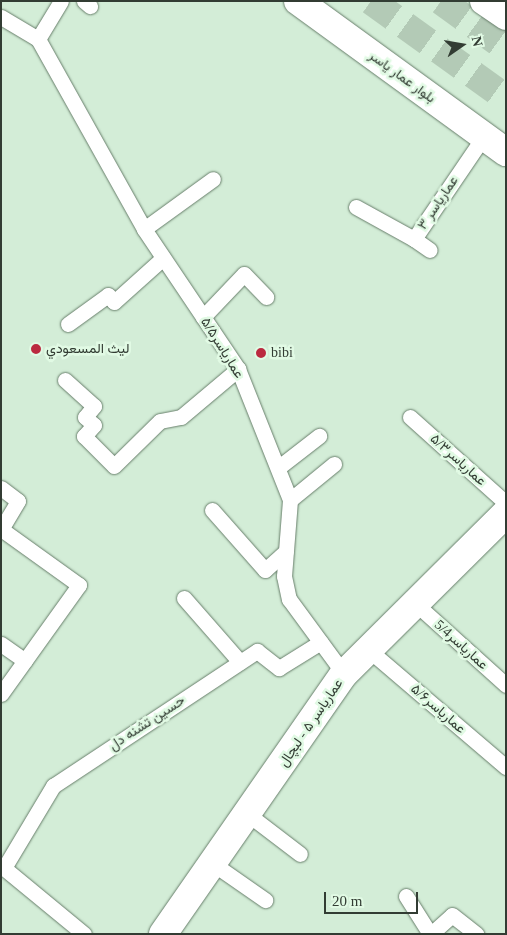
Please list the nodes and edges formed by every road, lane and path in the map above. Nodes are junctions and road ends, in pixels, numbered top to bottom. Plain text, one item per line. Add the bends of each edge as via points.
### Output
1 (61, 1) edge
2 (298, 1) edge
3 (484, 1) edge
4 (506, 16) edge
5 (1, 17) edge
6 (38, 39) junction
7 (484, 136) junction
8 (506, 152) edge
9 (213, 180) dead end
10 (356, 207) dead end
11 (144, 229) junction
12 (414, 239) junction
13 (430, 250) dead end
14 (163, 258) junction
15 (266, 297) dead end
16 (203, 317) junction
17 (68, 324) dead end
18 (238, 369) junction
19 (65, 380) dead end
20 (410, 417) dead end
21 (319, 436) dead end
22 (334, 464) dead end
23 (279, 467) junction
24 (1, 488) edge
25 (290, 500) junction
26 (506, 503) edge
27 (212, 510) dead end
28 (506, 513) edge
29 (286, 551) junction
30 (184, 598) dead end
31 (416, 604) junction
32 (321, 642) junction
33 (1, 644) edge
34 (370, 650) junction
35 (25, 661) junction
36 (240, 662) junction
37 (344, 674) junction
38 (506, 685) edge
39 (1, 694) edge
40 (506, 766) edge
41 (245, 812) junction
42 (300, 854) dead end
43 (212, 863) junction
44 (406, 896) dead end
45 (265, 900) dead end
46 (84, 934) edge
47 (163, 934) edge
48 (430, 934) edge
49 (476, 934) edge

1 - 6 lane
2 - 7 street, بلوار عمار یاسر
3 - 4 street
5 - 6 lane
6 - 11 lane, عماریاسر۵/۵
7 - 8 street, بلوار عمار یاسر
7 - 12 lane, عماریاسر ۳
9 - 11 lane
10 - 12 lane, عماریاسر ۳
11 - 14 lane, عماریاسر۵/۵
12 - 13 lane
14 - 16 lane, عماریاسر۵/۵
14 - 17 lane via 114,302 108,295
15 - 16 lane via 244,274
16 - 18 lane, عماریاسر۵/۵
18 - 19 lane via 181,417 160,421 114,466 84,436 94,425 85,417 94,406
18 - 23 lane, عماریاسر۵/۵
20 - 26 lane, عماریاسر۵/۳
21 - 23 lane
22 - 25 lane
23 - 25 lane, عماریاسر۵/۵
24 - 35 lane via 18,501 1,530 79,585
25 - 29 lane, عماریاسر۵/۵
27 - 29 lane via 265,570
28 - 31 street, عماریاسر ۵ - لبچال
29 - 32 lane, عماریاسر۵/۵ via 284,576 289,599
30 - 36 lane
31 - 34 street, عماریاسر ۵ - لبچال
31 - 38 lane, عماریاسر5/4
32 - 36 lane, حسین تشنه دل via 279,668 257,651
32 - 37 lane, عماریاسر۵/۵
33 - 35 lane
34 - 37 street, عماریاسر ۵ - لبچال
34 - 40 lane, عماریاسر۵/۶
35 - 39 lane
36 - 46 lane, حسین تشنه دل via 53,786 4,868
37 - 41 street, عماریاسر ۵ - لبچال
41 - 42 lane
41 - 43 street, عماریاسر ۵ - لبچال
43 - 45 lane
43 - 47 street, عماریاسر ۵ - لبچال
44 - 48 lane
48 - 49 lane via 452,915

